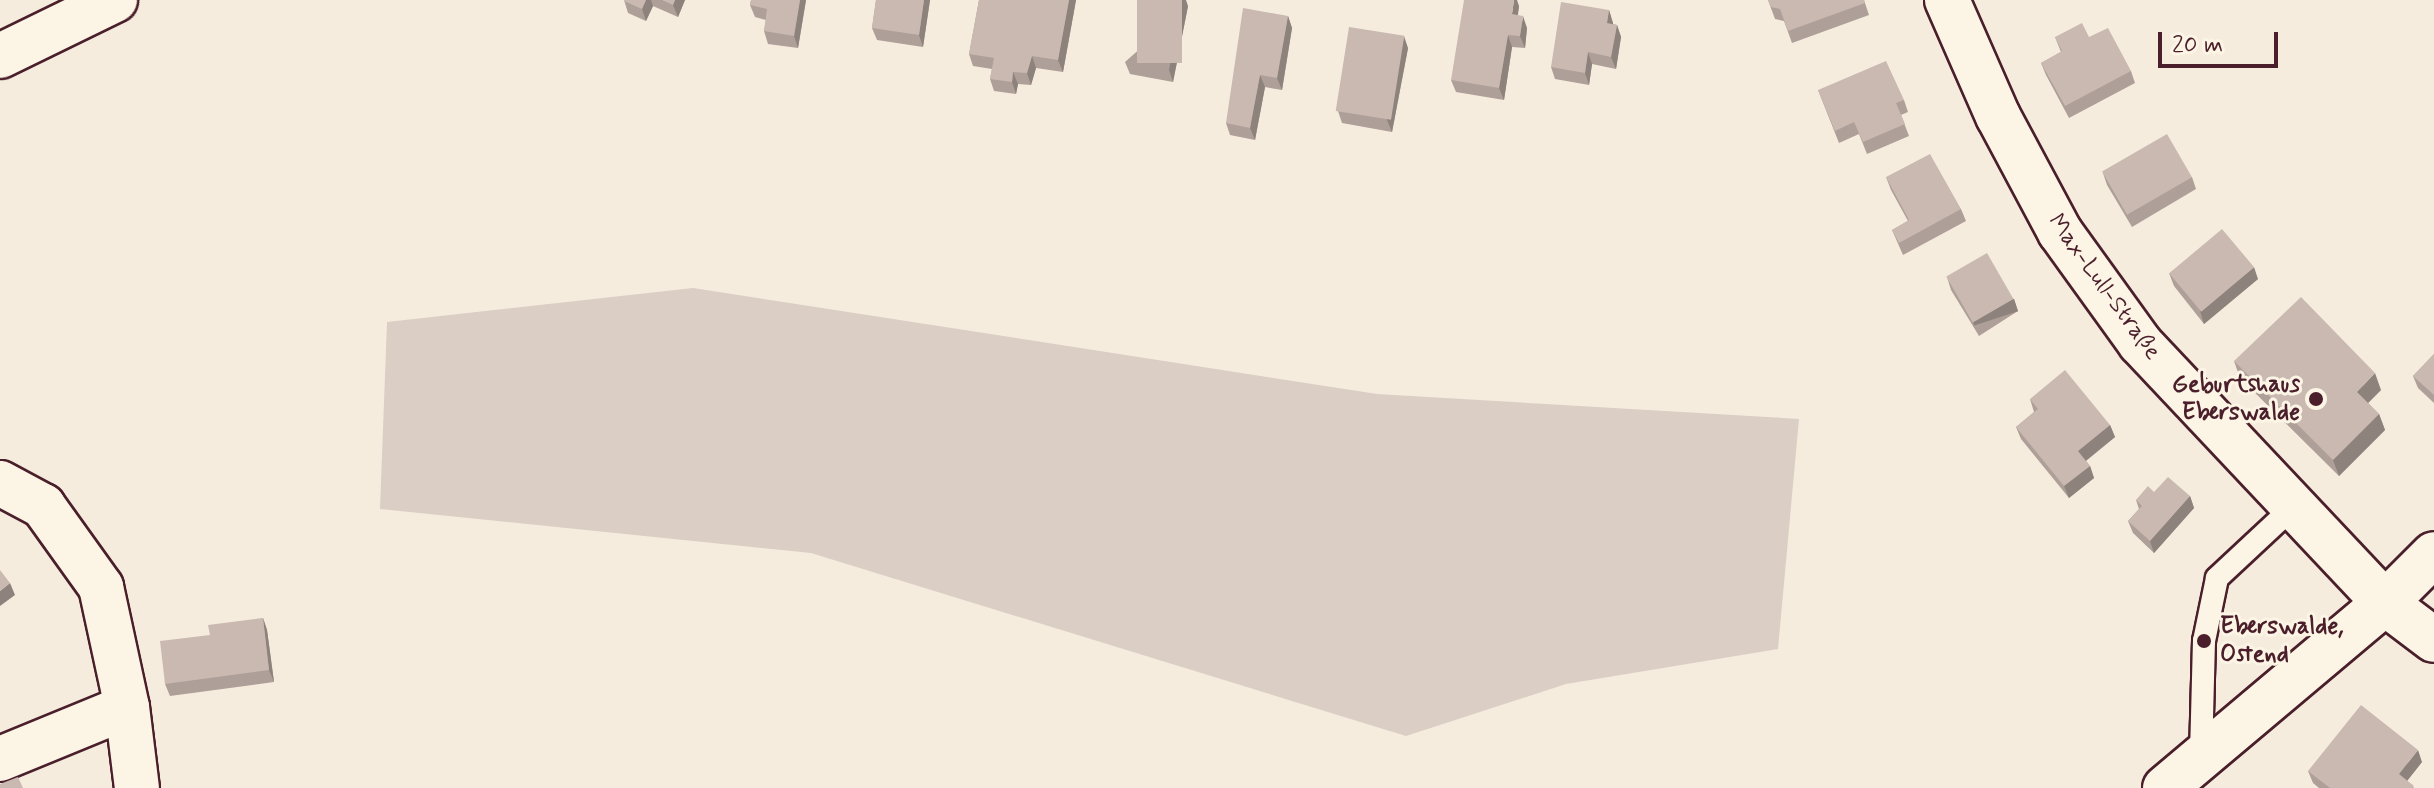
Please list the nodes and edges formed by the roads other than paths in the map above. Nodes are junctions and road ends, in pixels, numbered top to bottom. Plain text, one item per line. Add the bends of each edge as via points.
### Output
1 (115, 0) edge
2 (1947, 0) edge
3 (0, 56) edge
4 (0, 483) edge
5 (2292, 508) junction
6 (2434, 554) edge
7 (2385, 603) junction
8 (2434, 640) edge
9 (127, 707) junction
10 (2201, 755) junction
11 (0, 759) edge
12 (137, 788) edge
13 (2165, 788) edge

1 - 3 street
2 - 5 street, Max-Lull-Straße via 1998,116 2060,232 2140,343
4 - 9 street via 43,506 101,587
5 - 7 street, Max-Lull-Straße
5 - 10 lane via 2217,578 2204,641
6 - 7 street
7 - 8 street, Max-Lull-Straße
7 - 10 street
9 - 11 street
9 - 12 street
10 - 13 street

